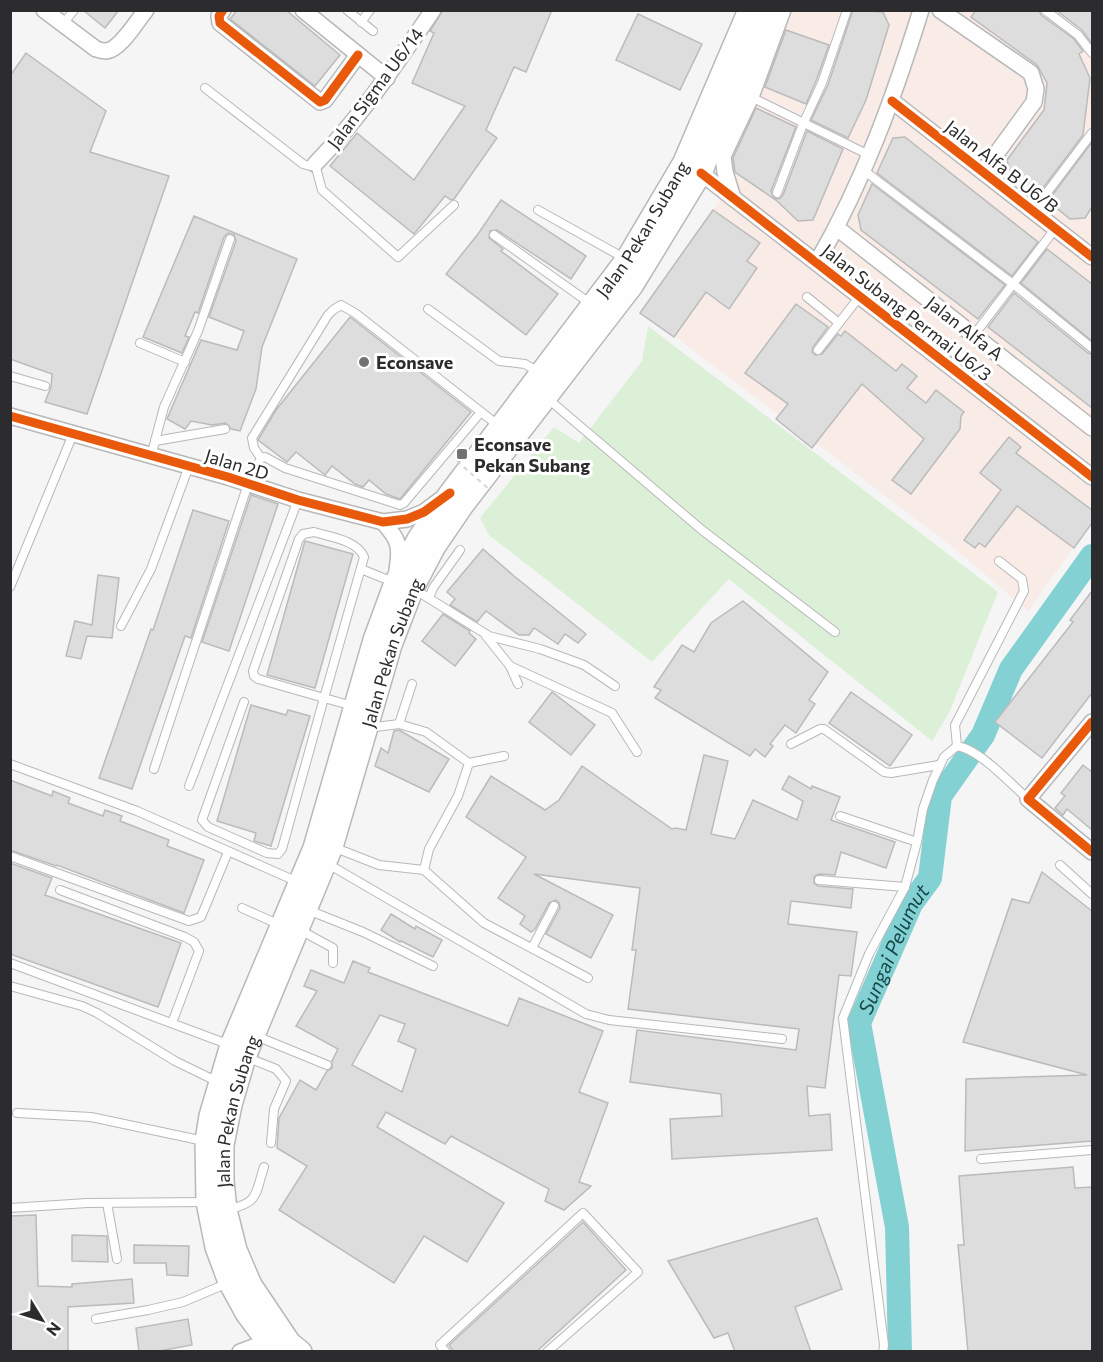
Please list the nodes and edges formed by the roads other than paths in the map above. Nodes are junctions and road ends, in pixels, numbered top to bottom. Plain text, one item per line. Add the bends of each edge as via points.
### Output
1 (44, 10) edge
2 (74, 10) edge
3 (146, 10) edge
4 (223, 10) edge
5 (303, 10) edge
6 (348, 10) edge
7 (370, 10) edge
8 (433, 10) edge
9 (749, 10) edge
10 (769, 10) edge
11 (783, 10) edge
12 (847, 10) edge
13 (940, 10) edge
14 (1045, 10) edge
15 (917, 12) edge
16 (362, 21) junction
17 (63, 24) junction
18 (373, 31) dead end
19 (1092, 53) edge
20 (358, 55) junction
21 (387, 78) junction
22 (205, 88) dead end
23 (751, 97) junction
24 (892, 101) junction
25 (803, 124) junction
26 (1092, 133) edge
27 (866, 162) junction
28 (315, 164) junction
29 (983, 172) junction
30 (701, 173) junction
31 (777, 193) dead end
32 (734, 198) junction
33 (454, 205) dead end
34 (538, 210) dead end
35 (1033, 211) junction
36 (837, 228) junction
37 (1055, 229) junction
38 (494, 235) dead end
39 (230, 239) dead end
40 (1090, 252) edge
41 (626, 260) junction
42 (817, 262) junction
43 (1013, 284) junction
44 (860, 296) junction
45 (807, 297) dead end
46 (593, 306) junction
47 (428, 309) dead end
48 (839, 323) junction
49 (974, 334) junction
50 (140, 343) dead end
51 (1092, 348) edge
52 (818, 350) dead end
53 (185, 362) junction
54 (542, 373) junction
55 (10, 376) edge
56 (45, 386) dead end
57 (546, 397) junction
58 (481, 412) junction
59 (10, 416) edge
60 (500, 427) junction
61 (1092, 428) edge
62 (225, 429) dead end
63 (73, 434) junction
64 (153, 448) junction
65 (261, 458) junction
66 (189, 466) junction
67 (1092, 477) edge
68 (248, 484) junction
69 (450, 493) junction
70 (298, 500) junction
71 (382, 522) junction
72 (460, 550) dead end
73 (999, 561) dead end
74 (361, 569) junction
75 (10, 587) edge
76 (412, 590) junction
77 (121, 626) dead end
78 (484, 632) junction
79 (835, 632) dead end
80 (510, 666) junction
81 (412, 684) dead end
82 (518, 684) dead end
83 (615, 686) dead end
84 (324, 698) junction
85 (244, 702) dead end
86 (355, 706) junction
87 (1092, 722) edge
88 (399, 724) junction
89 (367, 728) junction
90 (791, 744) dead end
91 (961, 747) junction
92 (637, 752) dead end
93 (504, 756) dead end
94 (469, 763) junction
95 (10, 764) edge
96 (939, 765) junction
97 (154, 769) dead end
98 (189, 786) dead end
99 (1028, 799) junction
100 (840, 816) dead end
101 (917, 842) junction
102 (228, 852) junction
103 (1092, 852) edge
104 (329, 855) junction
105 (10, 856) edge
106 (1060, 865) dead end
107 (424, 870) junction
108 (819, 879) dead end
109 (299, 883) junction
110 (905, 887) junction
111 (60, 890) dead end
112 (1092, 894) edge
113 (554, 906) dead end
114 (242, 908) dead end
115 (307, 910) junction
116 (290, 927) junction
117 (532, 948) junction
118 (10, 963) edge
119 (333, 963) dead end
120 (433, 966) dead end
121 (588, 978) dead end
122 (10, 986) edge
123 (172, 1023) junction
124 (254, 1035) junction
125 (782, 1039) dead end
126 (238, 1051) junction
127 (327, 1065) dead end
128 (219, 1082) junction
129 (17, 1113) dead end
130 (206, 1141) junction
131 (271, 1143) dead end
132 (1092, 1150) edge
133 (981, 1159) dead end
134 (264, 1167) dead end
135 (207, 1202) junction
136 (107, 1203) junction
137 (10, 1208) edge
138 (226, 1210) junction
139 (117, 1259) dead end
140 (229, 1282) junction
141 (96, 1319) dead end
142 (271, 1347) edge
143 (240, 1352) edge
144 (301, 1352) edge
145 (446, 1352) edge
146 (547, 1352) edge
147 (883, 1352) edge

1 - 17 street
2 - 17 lane
3 - 17 street via 123,40 106,51 96,49
4 - 20 street via 219,23 320,102
5 - 20 street
6 - 16 lane
7 - 16 lane
8 - 21 street, Jalan Sigma U6/14
9 - 41 main road, Jalan Pekan Subang via 684,162
10 - 30 main road, Jalan Pekan Subang
11 - 23 street
12 - 25 lane
13 - 29 street via 1031,73 1036,89 1034,102
14 - 19 lane via 1078,35
15 - 24 street
16 - 18 lane
20 - 21 street
21 - 28 street, Jalan Sigma U6/14 via 341,138
22 - 28 lane via 303,164
23 - 25 lane
23 - 32 street via 723,156
24 - 27 street
24 - 29 street, Jalan Alfa B U6/B
25 - 27 lane
25 - 31 lane
26 - 35 lane
27 - 36 street
27 - 43 lane
28 - 33 lane via 322,190 398,257
29 - 35 street, Jalan Alfa B U6/B
30 - 32 street, Jalan Subang Permai U6/3
30 - 57 main road, Jalan Pekan Subang via 632,286
32 - 42 street, Jalan Subang Permai U6/3
34 - 41 lane
35 - 37 street, Jalan Alfa B U6/B
36 - 42 street
36 - 49 street, Jalan Alfa A
37 - 40 street, Jalan Alfa B U6/B
37 - 43 lane
38 - 46 lane
39 - 53 lane
41 - 46 main road, Jalan Pekan Subang
42 - 44 street, Jalan Subang Permai U6/3
43 - 49 lane
43 - 51 lane
44 - 48 lane
44 - 67 street, Jalan Subang Permai U6/3
45 - 48 lane
46 - 54 main road, Jalan Pekan Subang
47 - 54 lane via 500,361 525,364
48 - 52 lane
49 - 61 street, Jalan Alfa A
50 - 53 lane
53 - 64 lane via 164,407
54 - 60 main road, Jalan Pekan Subang
55 - 56 lane
57 - 76 main road, Jalan Pekan Subang via 435,546
57 - 79 lane via 702,530
58 - 60 lane
58 - 65 lane via 400,505
58 - 65 lane via 341,305 328,315 252,438
59 - 63 street, Jalan 2D
60 - 69 main road, Jalan Pekan Subang
62 - 64 lane
63 - 64 street, Jalan 2D
63 - 75 lane
64 - 66 street, Jalan 2D
65 - 68 lane
66 - 68 street, Jalan 2D
66 - 77 lane via 151,569
68 - 70 street, Jalan 2D
68 - 97 lane
69 - 71 street, Jalan 2D via 424,512
69 - 76 main road, Jalan Pekan Subang via 418,539
70 - 71 street, Jalan 2D
70 - 98 lane
71 - 76 street via 396,537
72 - 76 lane via 433,588
73 - 91 lane via 1022,579 1024,591 955,725
74 - 76 lane
74 - 84 lane
74 - 84 lane via 364,556 356,546 314,532 303,534 253,671 258,679
76 - 78 lane
76 - 86 main road, Jalan Pekan Subang via 374,640
76 - 89 main road, Jalan Pekan Subang
78 - 80 lane
78 - 83 lane via 584,665
80 - 82 lane
80 - 92 lane via 612,713
81 - 88 lane
84 - 85 lane via 278,854 267,853 208,827 202,820
84 - 86 lane
86 - 109 main road, Jalan Pekan Subang via 314,848
87 - 99 street
88 - 89 lane
88 - 94 lane via 426,732
89 - 104 main road, Jalan Pekan Subang
90 - 96 lane via 824,729 884,772
91 - 96 lane via 949,751
91 - 99 lane
93 - 94 lane
94 - 107 lane via 458,796 429,849
95 - 102 lane via 137,811
96 - 101 lane via 927,794
99 - 103 street
100 - 101 lane
101 - 110 lane
102 - 105 lane via 201,917 189,921
102 - 109 lane
104 - 107 lane
104 - 115 main road, Jalan Pekan Subang
104 - 125 lane via 586,1014 609,1020
106 - 112 lane
107 - 117 lane via 484,923
108 - 110 lane
109 - 116 main road, Jalan Pekan Subang
110 - 147 lane via 869,954 843,1018
111 - 123 lane via 185,937 197,946 199,951
113 - 117 lane
114 - 116 lane
115 - 116 main road, Jalan Pekan Subang
115 - 120 lane
116 - 119 lane via 333,948
116 - 124 main road, Jalan Pekan Subang
116 - 126 main road, Jalan Pekan Subang
117 - 121 lane
118 - 123 lane
122 - 128 lane via 82,1006
123 - 126 lane
124 - 126 main road, Jalan Pekan Subang
124 - 127 lane
126 - 128 main road, Jalan Pekan Subang
126 - 131 lane via 276,1069 286,1081 274,1109
126 - 138 main road, Jalan Pekan Subang via 223,1145
128 - 130 main road, Jalan Pekan Subang
129 - 130 lane via 91,1117
130 - 135 main road, Jalan Pekan Subang
132 - 133 lane
134 - 138 lane via 255,1195 247,1205
135 - 136 lane
135 - 140 main road, Jalan Pekan Subang via 216,1247
136 - 137 lane
136 - 139 lane
138 - 144 main road, Jalan Pekan Subang via 251,1286 290,1343
140 - 141 lane via 183,1302
140 - 142 main road, Jalan Pekan Subang
142 - 143 street
145 - 146 lane via 440,1345 583,1213 638,1272

